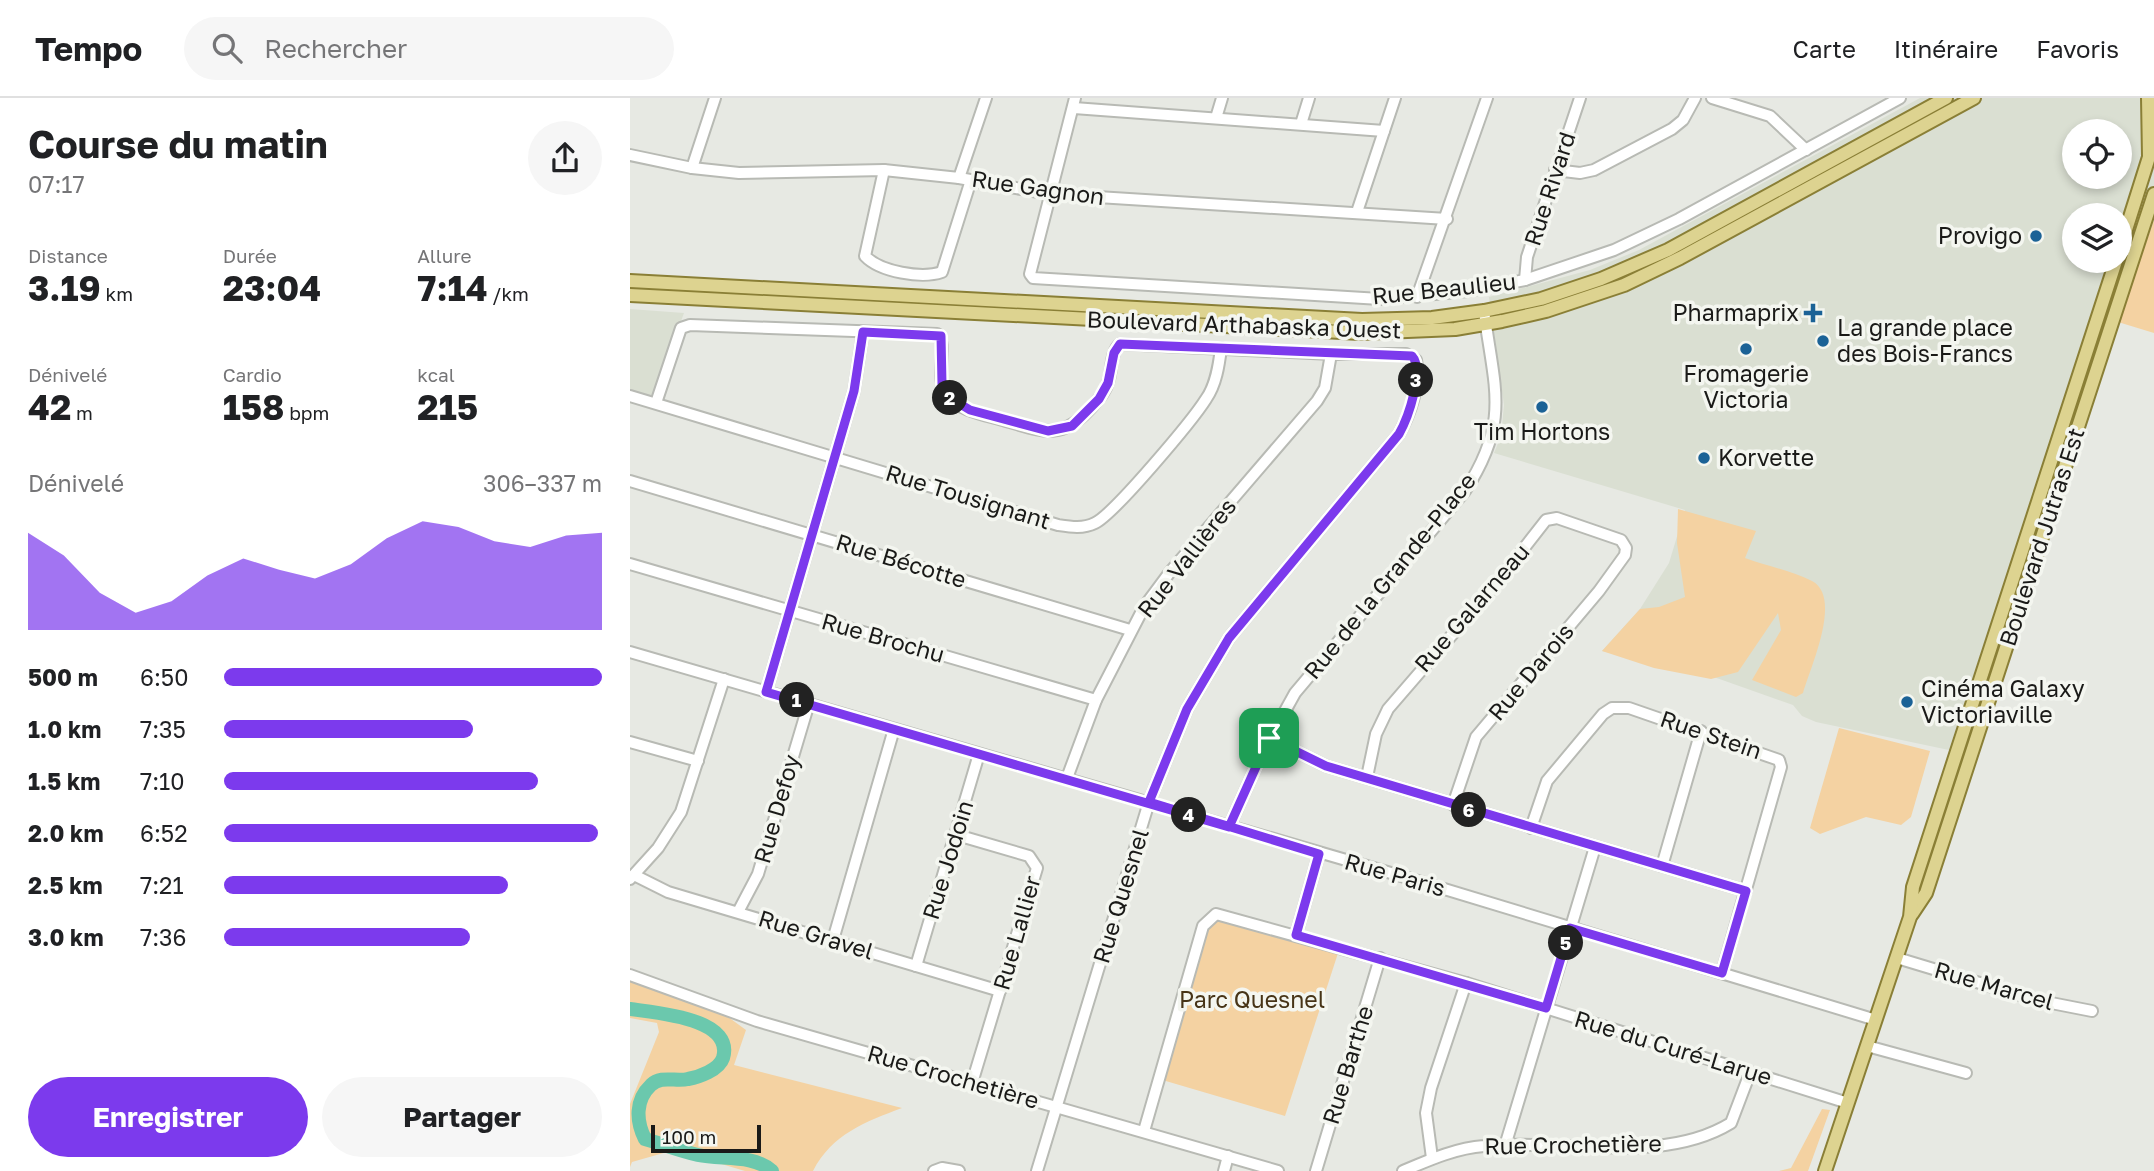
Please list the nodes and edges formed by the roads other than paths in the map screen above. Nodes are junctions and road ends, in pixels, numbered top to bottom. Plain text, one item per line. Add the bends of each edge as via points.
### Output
1 (715, 98) edge
2 (986, 98) edge
3 (1222, 98) edge
4 (1309, 98) edge
5 (1395, 98) edge
6 (1487, 98) edge
7 (1580, 98) edge
8 (1695, 98) edge
9 (1712, 98) edge
10 (1899, 98) edge
11 (1946, 98) edge
12 (1974, 98) edge
13 (2148, 98) edge
14 (1074, 103) edge
15 (1216, 118) junction
16 (1301, 124) junction
17 (1384, 131) junction
18 (1806, 150) junction
19 (630, 155) edge
20 (692, 168) junction
21 (884, 170) junction
22 (1555, 170) junction
23 (965, 179) junction
24 (1049, 194) junction
25 (2154, 194) edge
26 (2132, 211) edge
27 (1357, 212) junction
28 (1447, 219) junction
29 (2112, 273) edge
30 (1525, 280) junction
31 (630, 281) edge
32 (630, 295) edge
33 (1417, 297) junction
34 (1485, 317) junction
35 (863, 332) junction
36 (1221, 348) junction
37 (1331, 355) junction
38 (630, 396) edge
39 (656, 403) junction
40 (836, 457) junction
41 (630, 481) edge
42 (812, 534) junction
43 (1626, 548) joint
44 (630, 564) edge
45 (790, 611) junction
46 (1130, 630) junction
47 (630, 652) edge
48 (723, 679) junction
49 (766, 692) junction
50 (1096, 700) junction
51 (809, 704) junction
52 (894, 729) junction
53 (1701, 732) junction
54 (1269, 738) junction
55 (630, 742) edge
56 (979, 754) junction
57 (698, 761) junction
58 (1367, 777) junction
59 (1067, 778) junction
60 (1149, 802) junction
61 (1453, 805) junction
62 (1229, 827) junction
63 (1531, 828) junction
64 (957, 835) junction
65 (1595, 847) junction
66 (1319, 854) junction
67 (1662, 866) junction
68 (632, 877) edge
69 (1746, 891) junction
70 (738, 912) junction
71 (1910, 917) junction
72 (1570, 928) junction
73 (1296, 935) junction
74 (833, 940) junction
75 (1380, 958) junction
76 (1897, 958) junction
77 (916, 966) junction
78 (1722, 973) junction
79 (630, 975) edge
80 (1466, 983) junction
81 (1000, 991) junction
82 (1546, 1008) junction
83 (2092, 1011) dead end
84 (1876, 1020) junction
85 (1867, 1046) junction
86 (1751, 1073) junction
87 (1966, 1073) dead end
88 (972, 1083) junction
89 (1848, 1103) junction
90 (1057, 1106) junction
91 (1144, 1131) junction
92 (1505, 1146) junction
93 (1228, 1156) junction
94 (1432, 1158) junction
95 (934, 1171) edge
96 (959, 1171) edge
97 (1037, 1171) edge
98 (1224, 1171) edge
99 (1278, 1171) edge
100 (1316, 1171) edge
101 (1403, 1171) edge
102 (1825, 1171) edge

1 - 20 street
2 - 23 street
3 - 15 street
4 - 16 street
5 - 17 street
6 - 28 street
7 - 22 street, Rue Rivard
8 - 22 street via 1672,129 1594,170
9 - 18 street via 1770,116
10 - 18 street, Rue Beaulieu
11 - 34 main road, Boulevard Arthabaska Ouest via 1639,264
12 - 34 main road, Boulevard Arthabaska Ouest via 1661,268 1571,303
13 - 26 main road via 2149,158
14 - 15 street
14 - 24 street
15 - 16 street
16 - 17 street
17 - 27 street
18 - 30 street, Rue Beaulieu via 1614,250
19 - 20 street, Rue Gagnon
20 - 21 street, Rue Gagnon via 739,173
21 - 23 street, Rue Gagnon
21 - 23 street via 865,256 903,272 942,272
22 - 30 street, Rue Rivard via 1527,257
23 - 24 street, Rue Gagnon
24 - 27 street, Rue Gagnon
24 - 33 street, Rue Beaulieu via 1032,278 1335,298
25 - 71 main road, Boulevard Jutras Est via 1926,893
27 - 28 street, Rue Gagnon
28 - 33 street
29 - 71 main road, Boulevard Jutras Est via 1913,887
30 - 33 street, Rue Beaulieu
31 - 34 main road, Boulevard Arthabaska Ouest via 1362,320
32 - 34 main road, Boulevard Arthabaska Ouest via 1360,333 1398,333
34 - 54 street, Rue de la Grande-Place via 1496,399 1493,436 1485,457 1459,499 1312,669
35 - 36 street via 941,336 942,384 950,398 970,410 1048,431 1072,426 1099,399 1120,344
35 - 39 street via 686,325 679,332
35 - 40 street via 854,391
36 - 37 street
36 - 40 street, Rue Tousignant via 1206,399 1116,505 1098,522 1086,526 1058,525
37 - 46 street, Rue Vallières via 1325,388 1317,401 1170,572
37 - 60 street, Rue Quesnel via 1406,354 1416,360 1410,408 1399,434 1217,656 1187,709
38 - 39 street, Rue Tousignant
39 - 40 street, Rue Tousignant
40 - 42 street
41 - 42 street, Rue Bécotte
42 - 45 street
42 - 46 street, Rue Bécotte
43 - 58 street, Rue Galarneau via 1621,541 1557,517 1546,520 1388,709 1376,734
43 - 61 street, Rue Darois via 1599,592 1476,737
44 - 45 street, Rue Brochu
45 - 49 street
45 - 50 street, Rue Brochu
46 - 50 street, Rue Vallières
47 - 48 street, Rue Paris
48 - 49 street, Rue Paris
48 - 57 street
49 - 51 street, Rue Paris
50 - 59 street, Rue Vallières
51 - 52 street, Rue Paris
51 - 70 street, Rue Defoy via 758,874
52 - 56 street, Rue Paris
52 - 74 street
53 - 63 street, Rue Stein via 1629,708 1612,708 1547,781
53 - 67 street
53 - 69 street, Rue Stein via 1779,760
54 - 58 street via 1310,760
54 - 62 street, Rue de la Grande-Place
55 - 57 street
56 - 59 street, Rue Paris
56 - 64 street, Rue Jodoin
57 - 68 street via 674,825
58 - 61 street
59 - 60 street, Rue Paris
60 - 62 street, Rue Paris
60 - 90 street, Rue Quesnel
61 - 63 street
62 - 66 street, Rue Paris
63 - 65 street
64 - 77 street, Rue Jodoin
64 - 81 street, Rue Lallier via 1029,856 1037,867
65 - 67 street
65 - 72 street
66 - 72 street, Rue Paris
66 - 73 street
67 - 69 street
68 - 70 street, Rue Gravel
69 - 78 street, Rue Stein
70 - 74 street, Rue Gravel
71 - 76 main road, Boulevard Jutras Est
72 - 78 street, Rue Paris
72 - 82 street
73 - 75 street, Rue du Curé-Larue
73 - 91 street, Rue du Curé-Larue via 1223,914 1207,919
74 - 77 street, Rue Gravel
75 - 80 street, Rue du Curé-Larue
75 - 100 street, Rue Barthe
76 - 83 street, Rue Marcel via 2036,1000
76 - 84 main road, Boulevard Jutras Est
77 - 81 street, Rue Gravel
78 - 84 street, Rue Paris
79 - 88 street, Rue Crochetière via 757,1021
80 - 82 street, Rue du Curé-Larue
80 - 94 street via 1426,1113
81 - 88 street, Rue Lallier
82 - 86 street, Rue du Curé-Larue
82 - 92 street
84 - 85 main road, Boulevard Jutras Est
85 - 87 street
85 - 89 main road, Boulevard Jutras Est
86 - 89 street, Rue du Curé-Larue
86 - 92 street, Rue Crochetière via 1731,1122 1675,1143
88 - 90 street, Rue Crochetière
89 - 102 main road, Boulevard Jutras Est
90 - 91 street, Rue Crochetière
90 - 97 street, Rue Quesnel
91 - 93 street, Rue Crochetière
92 - 94 street, Rue Crochetière via 1472,1147
93 - 98 street
93 - 99 street, Rue Crochetière
94 - 101 street, Rue Crochetière
95 - 96 street

